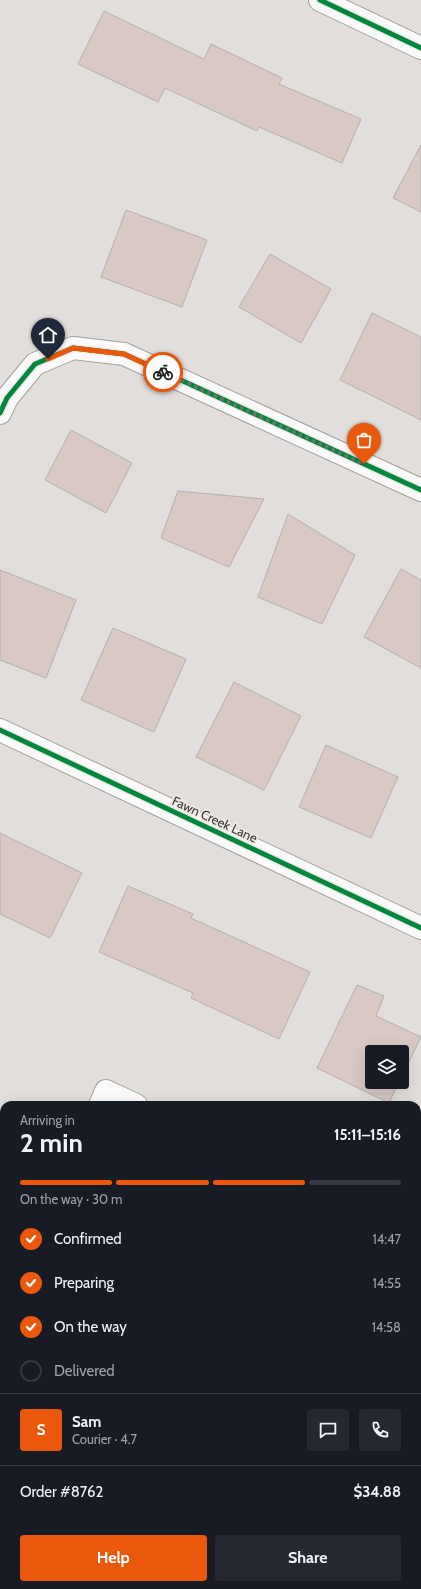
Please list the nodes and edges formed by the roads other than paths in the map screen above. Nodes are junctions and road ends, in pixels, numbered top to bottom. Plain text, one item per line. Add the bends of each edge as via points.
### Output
1 (320, 0) edge
2 (421, 48) edge
3 (0, 413) edge
4 (421, 490) edge
5 (0, 730) edge
6 (421, 928) edge
7 (102, 1101) edge
8 (127, 1101) edge

1 - 2 street
3 - 4 street via 6,398 35,364 73,348 124,354
5 - 6 street, Fawn Creek Lane
7 - 8 street via 106,1091

